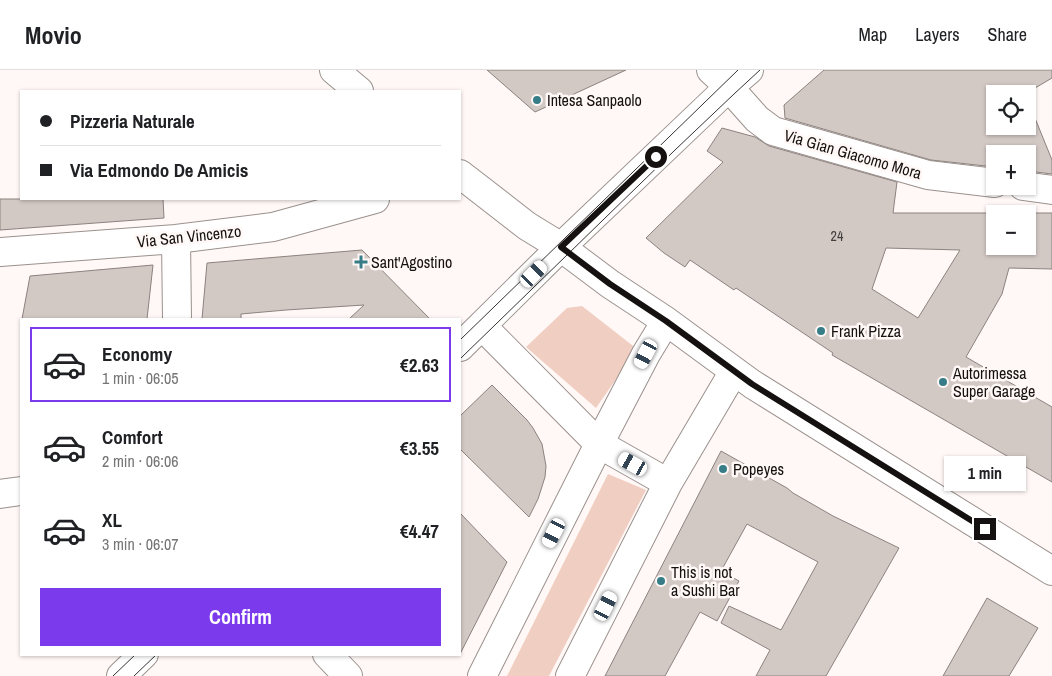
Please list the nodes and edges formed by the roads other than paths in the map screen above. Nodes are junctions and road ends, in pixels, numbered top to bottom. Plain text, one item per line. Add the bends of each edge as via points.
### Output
1 (334, 70) edge
2 (749, 70) edge
3 (720, 79) edge
4 (358, 90) edge
5 (461, 175) edge
6 (986, 182) edge
7 (1036, 188) edge
8 (1052, 190) edge
9 (371, 200) edge
10 (176, 239) junction
11 (561, 247) junction
12 (0, 252) edge
13 (177, 318) edge
14 (666, 321) junction
15 (482, 326) junction
16 (461, 346) edge
17 (734, 371) junction
18 (599, 444) junction
19 (668, 484) junction
20 (20, 491) edge
21 (0, 494) edge
22 (1052, 571) edge
23 (142, 656) edge
24 (329, 656) edge
25 (121, 676) edge
26 (348, 676) edge
27 (482, 676) edge
28 (570, 676) edge

1 - 4 street
2 - 3 street
3 - 6 street, Via Gian Giacomo Mora via 757,119 773,131 928,175
3 - 11 street
5 - 11 street via 527,226
7 - 8 street
9 - 10 street, Via San Vincenzo via 273,228
10 - 12 street, Via San Vincenzo
10 - 13 street
11 - 14 street
11 - 15 street
14 - 17 street
14 - 18 street
15 - 16 street
15 - 18 street
17 - 19 street
17 - 22 street
18 - 19 street
18 - 27 street
19 - 28 street
20 - 21 street
23 - 25 street
24 - 26 street

